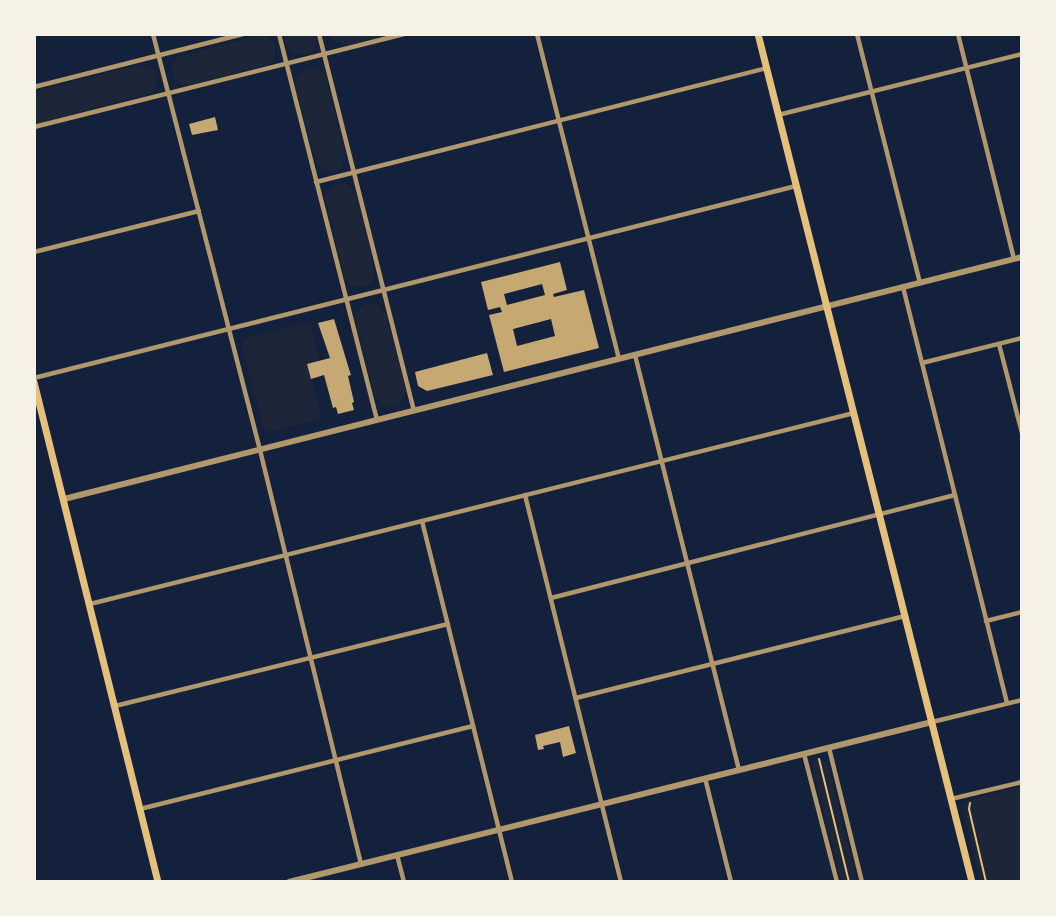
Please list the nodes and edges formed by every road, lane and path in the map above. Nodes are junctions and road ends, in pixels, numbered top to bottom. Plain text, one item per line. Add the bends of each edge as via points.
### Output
1 (153, 34) edge
2 (243, 34) edge
3 (279, 34) edge
4 (319, 34) edge
5 (404, 34) edge
6 (537, 34) edge
7 (758, 34) edge
8 (857, 34) edge
9 (958, 34) edge
10 (324, 54) junction
11 (1022, 54) edge
12 (159, 56) junction
13 (286, 64) junction
14 (766, 68) junction
15 (966, 68) junction
16 (34, 87) edge
17 (872, 91) junction
18 (168, 94) junction
19 (778, 115) junction
20 (559, 121) junction
21 (34, 127) edge
22 (354, 173) junction
23 (316, 182) junction
24 (796, 186) junction
25 (199, 212) junction
26 (588, 238) junction
27 (34, 252) edge
28 (1018, 258) edge
29 (920, 283) junction
30 (903, 287) junction
31 (383, 290) junction
32 (346, 299) junction
33 (827, 307) junction
34 (229, 329) junction
35 (1022, 338) edge
36 (999, 344) junction
37 (635, 355) junction
38 (619, 359) junction
39 (922, 363) junction
40 (34, 380) edge
41 (414, 411) junction
42 (854, 413) junction
43 (376, 420) junction
44 (1022, 433) edge
45 (260, 450) junction
46 (662, 461) junction
47 (525, 495) junction
48 (954, 495) junction
49 (64, 500) junction
50 (880, 514) junction
51 (422, 521) junction
52 (286, 555) junction
53 (687, 563) junction
54 (551, 598) junction
55 (90, 604) junction
56 (1022, 612) edge
57 (905, 616) junction
58 (986, 621) junction
59 (448, 624) junction
60 (311, 657) junction
61 (713, 664) junction
62 (576, 698) junction
63 (1022, 700) edge
64 (1006, 703) junction
65 (115, 706) junction
66 (932, 722) junction
67 (473, 726) junction
68 (829, 748) junction
69 (804, 754) junction
70 (819, 758) dead end
71 (336, 760) junction
72 (739, 770) junction
73 (705, 778) junction
74 (1022, 782) edge
75 (951, 799) junction
76 (975, 800) dead end
77 (602, 804) junction
78 (140, 809) junction
79 (499, 830) junction
80 (397, 855) junction
81 (362, 864) junction
82 (298, 880) edge
83 (158, 882) edge
84 (289, 882) edge
85 (404, 882) edge
86 (512, 882) edge
87 (621, 882) edge
88 (731, 882) edge
89 (837, 882) edge
90 (849, 882) edge
91 (862, 882) edge
92 (972, 882) edge
93 (986, 882) edge

1 - 12 street
2 - 12 street
3 - 13 street
4 - 10 street
5 - 10 street
6 - 20 street
7 - 14 main road
8 - 17 street
9 - 15 street
10 - 13 street
10 - 22 street
11 - 15 street
12 - 16 street
12 - 18 street
13 - 18 street
13 - 23 street
14 - 19 main road
14 - 20 street
15 - 17 street
15 - 28 street
17 - 19 street
17 - 29 street
18 - 21 street
18 - 25 street
19 - 24 main road
20 - 22 street
20 - 26 street
22 - 23 street
22 - 31 street
23 - 32 street
24 - 26 street
24 - 33 main road
25 - 27 street
25 - 34 street
26 - 31 street
26 - 38 street
28 - 29 street
29 - 30 street
30 - 33 street
30 - 39 street
31 - 32 street
31 - 41 street
32 - 34 street
32 - 43 street
33 - 37 street
33 - 42 main road
34 - 40 street
34 - 45 street
35 - 36 street
36 - 39 street
36 - 44 street
37 - 38 street
37 - 46 street
38 - 41 street
39 - 48 street
40 - 49 main road
41 - 43 street
42 - 46 street
42 - 50 main road
43 - 45 street
45 - 49 street
45 - 52 street
46 - 47 street
46 - 53 street
47 - 51 street
47 - 54 street
48 - 50 street
48 - 58 street
49 - 55 main road
50 - 53 street
50 - 57 main road
51 - 52 street
51 - 59 street
52 - 55 street
52 - 60 street
53 - 54 street
53 - 61 street
54 - 62 street
55 - 65 main road
56 - 58 street
57 - 61 street
57 - 66 main road
58 - 64 street
59 - 60 street
59 - 67 street
60 - 65 street
60 - 71 street
61 - 62 street
61 - 72 street
62 - 77 street
63 - 64 street
64 - 66 street
65 - 78 main road
66 - 68 street
66 - 75 main road
67 - 71 street
67 - 79 street
68 - 69 street
68 - 91 street
69 - 72 street
69 - 89 street
70 - 90 path
71 - 78 street
71 - 81 street
72 - 73 street
73 - 77 street
73 - 88 street
74 - 75 street
75 - 92 main road
76 - 93 path via 970,802 969,810
77 - 79 street
77 - 87 street
78 - 83 main road
79 - 80 street
79 - 86 street
80 - 81 street
80 - 85 street
81 - 82 street
82 - 84 street

